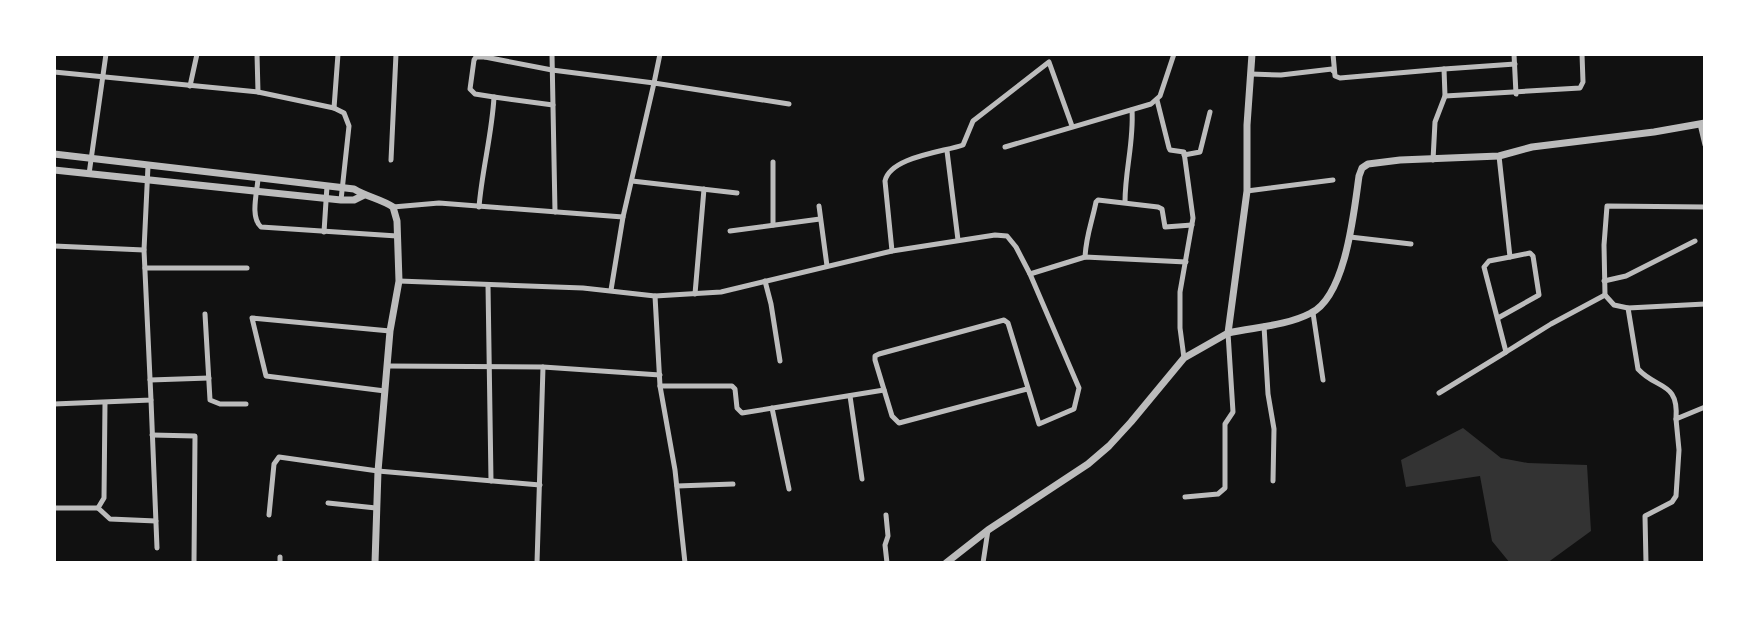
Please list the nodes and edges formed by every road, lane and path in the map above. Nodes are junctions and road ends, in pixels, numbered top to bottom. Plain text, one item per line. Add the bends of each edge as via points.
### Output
1 (106, 54) edge
2 (197, 54) edge
3 (257, 54) edge
4 (338, 54) edge
5 (396, 54) edge
6 (552, 54) edge
7 (660, 54) edge
8 (1174, 54) edge
9 (1252, 54) edge
10 (1333, 54) edge
11 (1514, 54) edge
12 (1582, 54) edge
13 (485, 56) edge
14 (1515, 64) junction
15 (552, 69) junction
16 (1444, 69) junction
17 (1333, 71) junction
18 (54, 72) edge
19 (1251, 74) junction
20 (102, 77) junction
21 (654, 83) junction
22 (190, 86) junction
23 (258, 92) junction
24 (1516, 94) junction
25 (1445, 96) junction
26 (494, 97) junction
27 (1157, 100) junction
28 (789, 104) dead end
29 (553, 105) junction
30 (334, 108) junction
31 (1132, 110) junction
32 (1210, 112) dead end
33 (1702, 123) edge
34 (1072, 126) junction
35 (1705, 145) edge
36 (1005, 147) dead end
37 (947, 151) junction
38 (54, 154) edge
39 (1184, 155) junction
40 (1499, 156) junction
41 (91, 158) junction
42 (391, 160) dead end
43 (1433, 160) junction
44 (773, 162) dead end
45 (148, 166) junction
46 (54, 170) edge
47 (89, 174) junction
48 (258, 179) junction
49 (147, 180) junction
50 (1333, 180) dead end
51 (632, 181) junction
52 (327, 186) junction
53 (342, 188) junction
54 (704, 189) junction
55 (257, 191) junction
56 (1247, 191) junction
57 (737, 193) dead end
58 (363, 195) junction
59 (326, 198) junction
60 (341, 200) junction
61 (1125, 202) junction
62 (819, 206) dead end
63 (393, 207) junction
64 (479, 207) junction
65 (1705, 207) edge
66 (555, 212) junction
67 (624, 217) junction
68 (820, 219) junction
69 (773, 225) junction
70 (1192, 226) junction
71 (730, 231) dead end
72 (324, 232) junction
73 (397, 236) junction
74 (1350, 237) junction
75 (958, 240) junction
76 (1695, 241) dead end
77 (1411, 244) dead end
78 (54, 246) edge
79 (144, 250) junction
80 (892, 251) junction
81 (1085, 257) junction
82 (1510, 257) junction
83 (1185, 262) junction
84 (827, 266) junction
85 (145, 268) junction
86 (247, 268) dead end
87 (1030, 274) junction
88 (399, 281) junction
89 (765, 281) junction
90 (1604, 281) junction
91 (488, 285) junction
92 (611, 290) junction
93 (695, 294) junction
94 (1605, 295) junction
95 (655, 296) junction
96 (1705, 304) edge
97 (1628, 308) junction
98 (1313, 313) junction
99 (205, 314) dead end
100 (1498, 318) junction
101 (1264, 326) junction
102 (390, 331) junction
103 (1228, 333) junction
104 (1506, 352) junction
105 (1184, 358) junction
106 (780, 361) dead end
107 (388, 366) junction
108 (489, 366) junction
109 (543, 367) junction
110 (660, 374) junction
111 (209, 378) junction
112 (150, 380) junction
113 (1323, 380) dead end
114 (660, 386) junction
115 (884, 390) junction
116 (1027, 390) junction
117 (385, 391) junction
118 (1439, 393) dead end
119 (850, 396) junction
120 (151, 400) junction
121 (105, 403) junction
122 (54, 404) edge
123 (246, 404) dead end
124 (1705, 407) edge
125 (772, 408) junction
126 (1676, 419) junction
127 (152, 435) junction
128 (378, 471) junction
129 (862, 479) dead end
130 (491, 481) junction
131 (1273, 481) dead end
132 (733, 484) dead end
133 (540, 485) junction
134 (677, 486) junction
135 (789, 489) dead end
136 (1185, 497) dead end
137 (328, 503) dead end
138 (54, 508) edge
139 (98, 508) junction
140 (376, 508) junction
141 (269, 515) dead end
142 (886, 515) dead end
143 (156, 521) junction
144 (988, 530) junction
145 (157, 548) dead end
146 (194, 563) edge
147 (375, 563) edge
148 (537, 563) edge
149 (685, 563) edge
150 (887, 563) edge
151 (946, 563) edge
152 (983, 563) edge
153 (1646, 563) edge

1 - 20 street
2 - 22 street
3 - 23 street
4 - 30 street
5 - 42 street
6 - 15 street
7 - 21 street
8 - 27 street
9 - 19 street
10 - 17 street
11 - 14 street
12 - 24 street via 1580,88
13 - 15 street
13 - 26 street via 474,60 470,89
14 - 16 street
14 - 24 street
15 - 21 street
15 - 29 street
16 - 17 street via 1340,78
16 - 25 street
17 - 19 street
18 - 20 street
19 - 56 street
20 - 22 street
20 - 41 street
21 - 28 street
21 - 51 street
22 - 23 street
23 - 30 street
24 - 25 street
25 - 43 street via 1435,122
26 - 29 street
26 - 64 street
27 - 31 street
27 - 39 street via 1169,148 1182,150
29 - 66 street
30 - 53 street via 344,113 348,126
31 - 34 street
31 - 61 street
32 - 39 street via 1200,152
33 - 35 street
33 - 40 street via 1532,147
34 - 36 street
34 - 37 street via 1049,62 973,121 963,145
37 - 75 street
37 - 80 street via 910,159 886,176
38 - 41 street
39 - 70 street
40 - 43 street
40 - 82 street
41 - 45 street
41 - 47 street
43 - 74 street via 1400,160 1362,168
44 - 69 street
45 - 48 street
45 - 49 street
46 - 47 street
47 - 49 street
48 - 52 street
48 - 55 street
49 - 55 street
49 - 79 street
50 - 56 street
51 - 54 street
51 - 67 street
52 - 53 street
52 - 59 street
53 - 58 street
53 - 60 street
54 - 57 street
54 - 93 street
55 - 59 street
55 - 72 street via 255,218 261,227
56 - 103 street
58 - 60 street
58 - 63 street
59 - 60 street
59 - 72 street
61 - 70 street via 1160,208 1165,227
61 - 81 street via 1096,202
62 - 68 street
63 - 64 street via 439,203
63 - 73 street
64 - 66 street
65 - 90 street via 1606,206
66 - 67 street
67 - 92 street
68 - 69 street
68 - 84 street
69 - 71 street
70 - 83 street
72 - 73 street
73 - 88 street
74 - 77 street
74 - 98 street via 1331,296
75 - 80 street
75 - 87 street via 1007,236
76 - 90 street via 1626,276
78 - 79 street
79 - 85 street
80 - 84 street
81 - 83 street
81 - 87 street
82 - 100 street via 1489,261 1484,267
82 - 100 street via 1533,256 1539,295
83 - 105 street via 1179,309
84 - 89 street
85 - 86 street
85 - 112 street
87 - 116 street via 1079,388 1074,409 1039,424
88 - 91 street
88 - 102 street
89 - 93 street
89 - 106 street
90 - 94 street
91 - 92 street
91 - 108 street
92 - 95 street
93 - 95 street
94 - 97 street via 1614,305
94 - 104 street
95 - 110 street
96 - 97 street
97 - 126 street via 1638,369 1673,393
98 - 101 street
98 - 113 street
99 - 111 street
100 - 104 street
101 - 103 street
101 - 131 street via 1274,429
102 - 107 street
102 - 117 street via 252,318 265,376
103 - 105 street
103 - 136 street via 1233,412 1224,424 1225,488 1218,494
104 - 118 street
105 - 144 street via 1110,446
107 - 108 street
107 - 117 street
108 - 109 street
108 - 130 street
109 - 110 street
109 - 133 street
110 - 114 street
111 - 112 street
111 - 123 street via 214,404
112 - 120 street
114 - 125 street via 732,386 739,411
114 - 134 street
115 - 116 street via 894,420 904,423
115 - 116 street via 875,356 1004,320
115 - 119 street
117 - 128 street
119 - 125 street
119 - 129 street
120 - 121 street
120 - 127 street
121 - 122 street
121 - 139 street via 104,498
124 - 126 street
125 - 135 street
126 - 153 street via 1676,496 1645,516
127 - 143 street
127 - 146 street via 195,436
128 - 130 street
128 - 140 street
128 - 141 street via 279,457 274,464
130 - 133 street
132 - 134 street
133 - 148 street
134 - 149 street
137 - 140 street
138 - 139 street
139 - 143 street via 110,519
140 - 147 street
142 - 150 street
143 - 145 street
144 - 151 street
144 - 152 street

